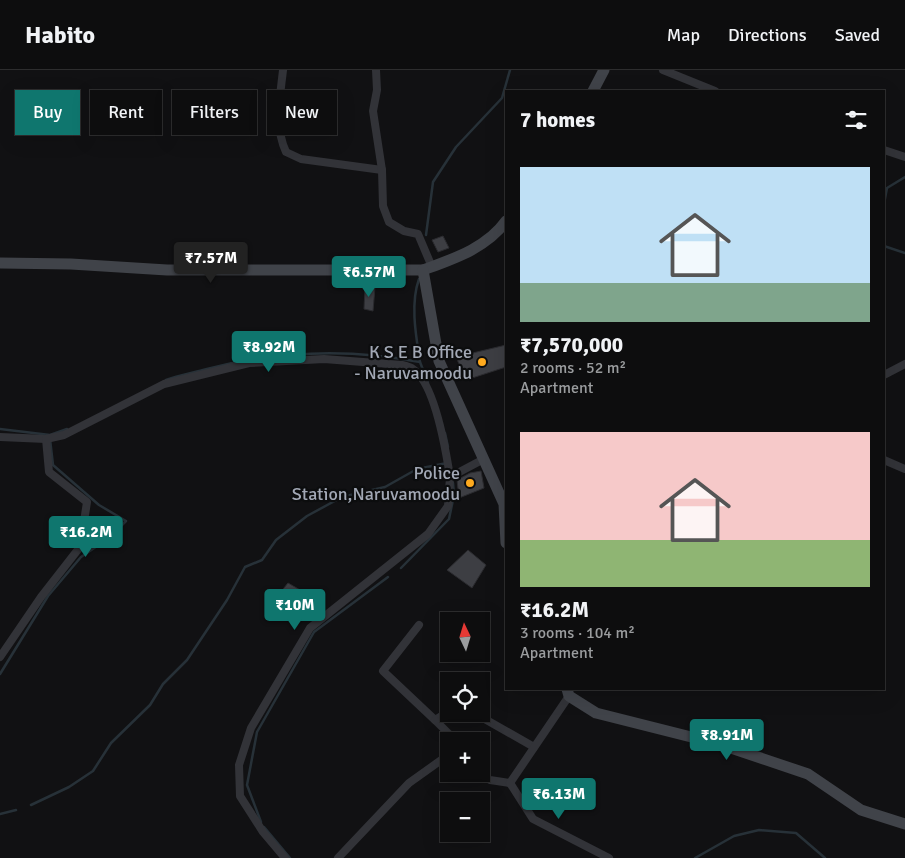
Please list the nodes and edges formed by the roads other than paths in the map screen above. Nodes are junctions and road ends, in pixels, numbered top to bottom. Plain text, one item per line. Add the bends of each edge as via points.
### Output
1 (283, 70) edge
2 (376, 70) edge
3 (604, 70) edge
4 (663, 70) edge
5 (594, 90) edge
6 (713, 90) edge
7 (885, 150) edge
8 (905, 156) edge
9 (382, 170) junction
10 (505, 227) edge
11 (0, 262) edge
12 (428, 268) junction
13 (905, 364) edge
14 (885, 374) edge
15 (0, 437) edge
16 (49, 439) junction
17 (482, 460) junction
18 (885, 460) edge
19 (905, 469) edge
20 (450, 472) junction
21 (505, 524) edge
22 (419, 625) dead end
23 (0, 657) edge
24 (568, 692) edge
25 (440, 717) edge
26 (435, 720) junction
27 (490, 722) edge
28 (447, 732) edge
29 (534, 747) junction
30 (440, 761) edge
31 (490, 780) edge
32 (510, 782) junction
33 (905, 824) edge
34 (285, 858) edge
35 (338, 858) edge
36 (609, 858) edge

1 - 9 street via 278,119 280,140 286,152 301,159
2 - 9 street via 373,111
3 - 5 street
4 - 6 street
7 - 8 street
9 - 12 street via 383,206 389,222 404,231 418,234
10 - 12 street via 460,256
11 - 12 street via 197,270
12 - 17 street via 439,360
13 - 14 street
15 - 16 street
16 - 20 street via 164,384 249,363 324,359 402,364 413,369 429,391
16 - 23 street via 49,472 87,502 80,547
17 - 20 street
17 - 21 street via 504,504
18 - 19 street
20 - 34 street via 448,506 428,534 310,628 251,728 239,765 240,796 263,832
22 - 26 street via 383,671
24 - 29 street
24 - 33 street via 596,714 719,744 808,774 861,810
25 - 26 street
26 - 28 street
27 - 29 street
29 - 32 street
30 - 35 street via 419,774
31 - 32 street
32 - 36 street via 533,819

